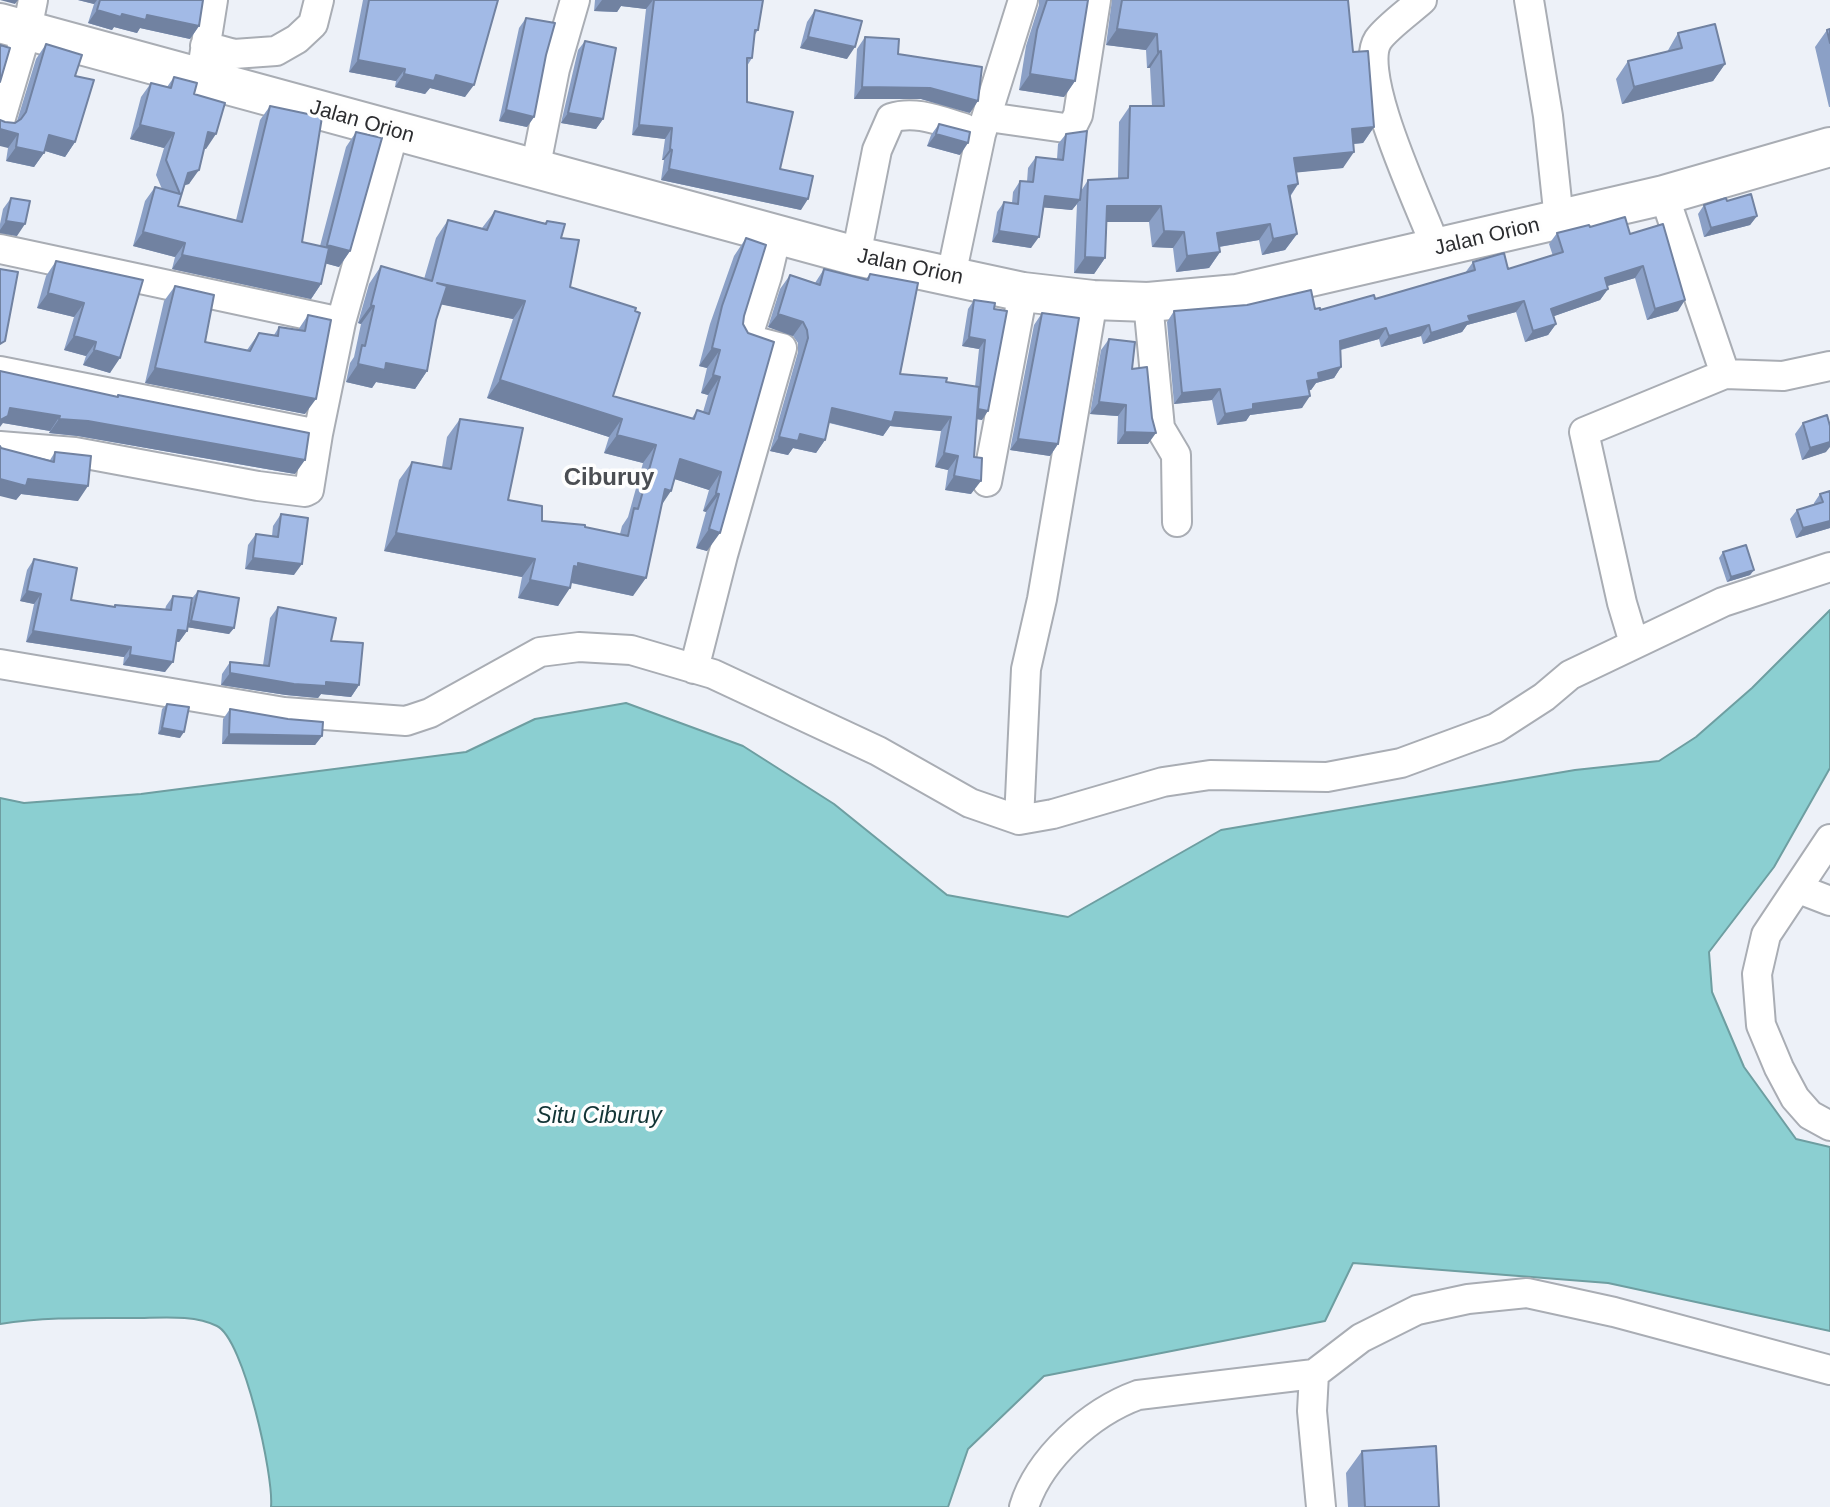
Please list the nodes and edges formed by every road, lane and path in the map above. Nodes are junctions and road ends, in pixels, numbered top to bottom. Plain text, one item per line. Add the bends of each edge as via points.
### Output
1 (213, 0) edge
2 (319, 0) edge
3 (575, 0) edge
4 (1023, 0) edge
5 (1096, 0) edge
6 (1422, 0) edge
7 (1529, 0) edge
8 (20, 17) edge
9 (203, 61) junction
10 (0, 121) edge
11 (976, 122) junction
12 (394, 132) junction
13 (1830, 147) edge
14 (535, 170) junction
15 (1664, 195) junction
16 (1559, 220) junction
17 (777, 234) junction
18 (1436, 248) junction
19 (0, 249) edge
20 (856, 256) junction
21 (951, 276) junction
22 (1023, 292) junction
23 (1093, 300) junction
24 (1148, 302) junction
25 (341, 322) junction
26 (1830, 366) edge
27 (0, 371) edge
28 (1726, 374) junction
29 (318, 434) junction
30 (0, 446) edge
31 (987, 482) dead end
32 (1177, 522) dead end
33 (1830, 567) edge
34 (1634, 643) junction
35 (0, 664) edge
36 (694, 668) junction
37 (1019, 820) junction
38 (1830, 839) edge
39 (1799, 889) junction
40 (1830, 901) edge
41 (1830, 1126) edge
42 (1830, 1370) edge
43 (1314, 1374) junction
44 (1024, 1507) edge
45 (1321, 1507) edge

1 - 9 street
2 - 9 street via 313,24 276,51
3 - 14 street via 555,69
4 - 11 street
5 - 11 street via 1078,115 1072,127
6 - 18 street via 1377,40 1373,60 1388,131
7 - 16 street
8 - 9 highway, Jalan Orion
8 - 10 street
9 - 12 highway, Jalan Orion
11 - 20 street via 905,115 891,118 877,150
11 - 21 street via 981,134
12 - 14 highway, Jalan Orion
12 - 25 street
13 - 15 highway, Jalan Orion
14 - 17 highway, Jalan Orion
15 - 16 highway, Jalan Orion
15 - 28 street
16 - 18 highway, Jalan Orion
17 - 20 highway, Jalan Orion
17 - 36 street via 747,340 782,348
18 - 24 highway, Jalan Orion via 1237,295
19 - 25 street
20 - 21 highway, Jalan Orion
21 - 22 highway, Jalan Orion
22 - 23 highway, Jalan Orion
22 - 31 street
23 - 24 highway, Jalan Orion
23 - 37 street via 1026,669
24 - 32 street via 1160,428 1176,455
25 - 29 street
26 - 28 street via 1783,376
27 - 29 street
28 - 34 street via 1584,432
29 - 30 street via 310,489 305,492 75,452
33 - 34 street via 1723,602
34 - 37 street via 1570,674 1496,728 1401,763 1326,777 1198,777 1163,782
35 - 36 street via 284,712 406,721 430,713 540,652 579,647 631,650
36 - 37 street via 878,751 970,803
38 - 39 street
39 - 40 street
39 - 41 street via 1766,935 1757,974 1761,1025 1795,1098 1810,1115
42 - 43 street via 1527,1293 1417,1310 1361,1338
43 - 44 street via 1139,1395 1115,1404 1090,1420 1045,1465
43 - 45 street via 1312,1411

